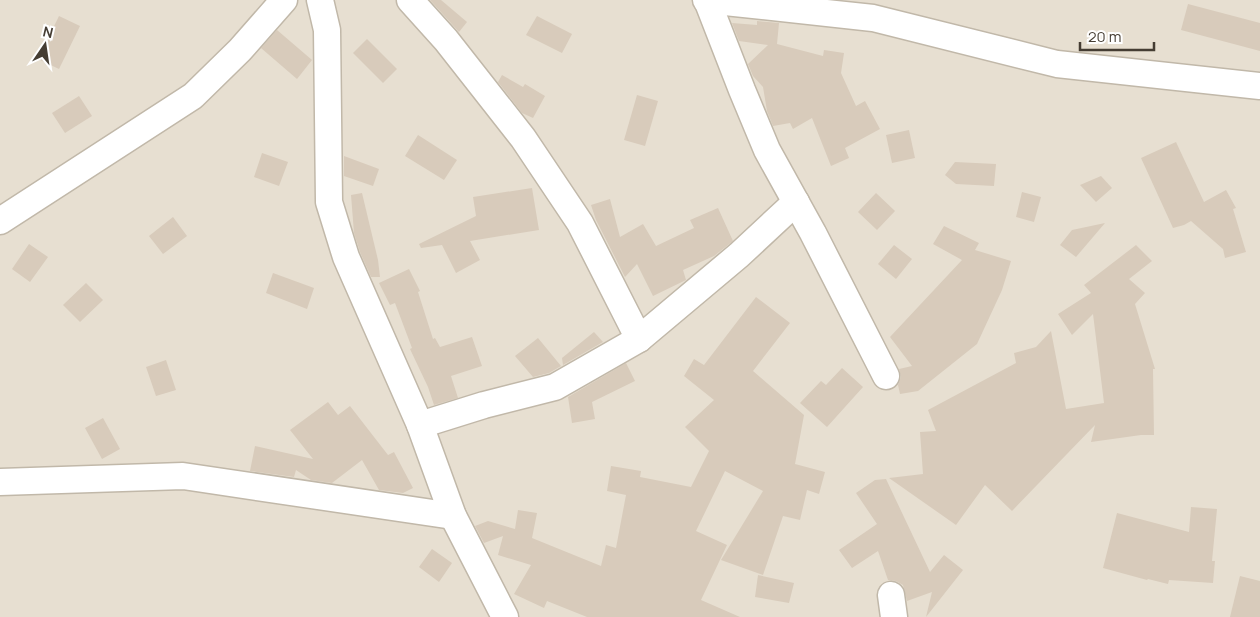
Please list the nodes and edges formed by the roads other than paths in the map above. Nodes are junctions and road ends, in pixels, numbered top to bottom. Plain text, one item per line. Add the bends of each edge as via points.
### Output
1 (284, 0) edge
2 (320, 0) edge
3 (410, 0) edge
4 (707, 0) edge
5 (1260, 86) edge
6 (796, 202) junction
7 (0, 221) edge
8 (639, 339) junction
9 (886, 376) dead end
10 (420, 424) junction
11 (0, 482) edge
12 (452, 516) junction
13 (505, 617) edge

1 - 7 street via 240,50 192,96
2 - 10 street via 327,30 329,202 346,257
3 - 8 street via 446,40 523,138 580,223
4 - 5 street via 873,18 1057,64
4 - 6 street via 767,150
6 - 8 street
6 - 9 street
8 - 10 street via 555,387
10 - 12 street
11 - 12 street via 183,476
12 - 13 street

